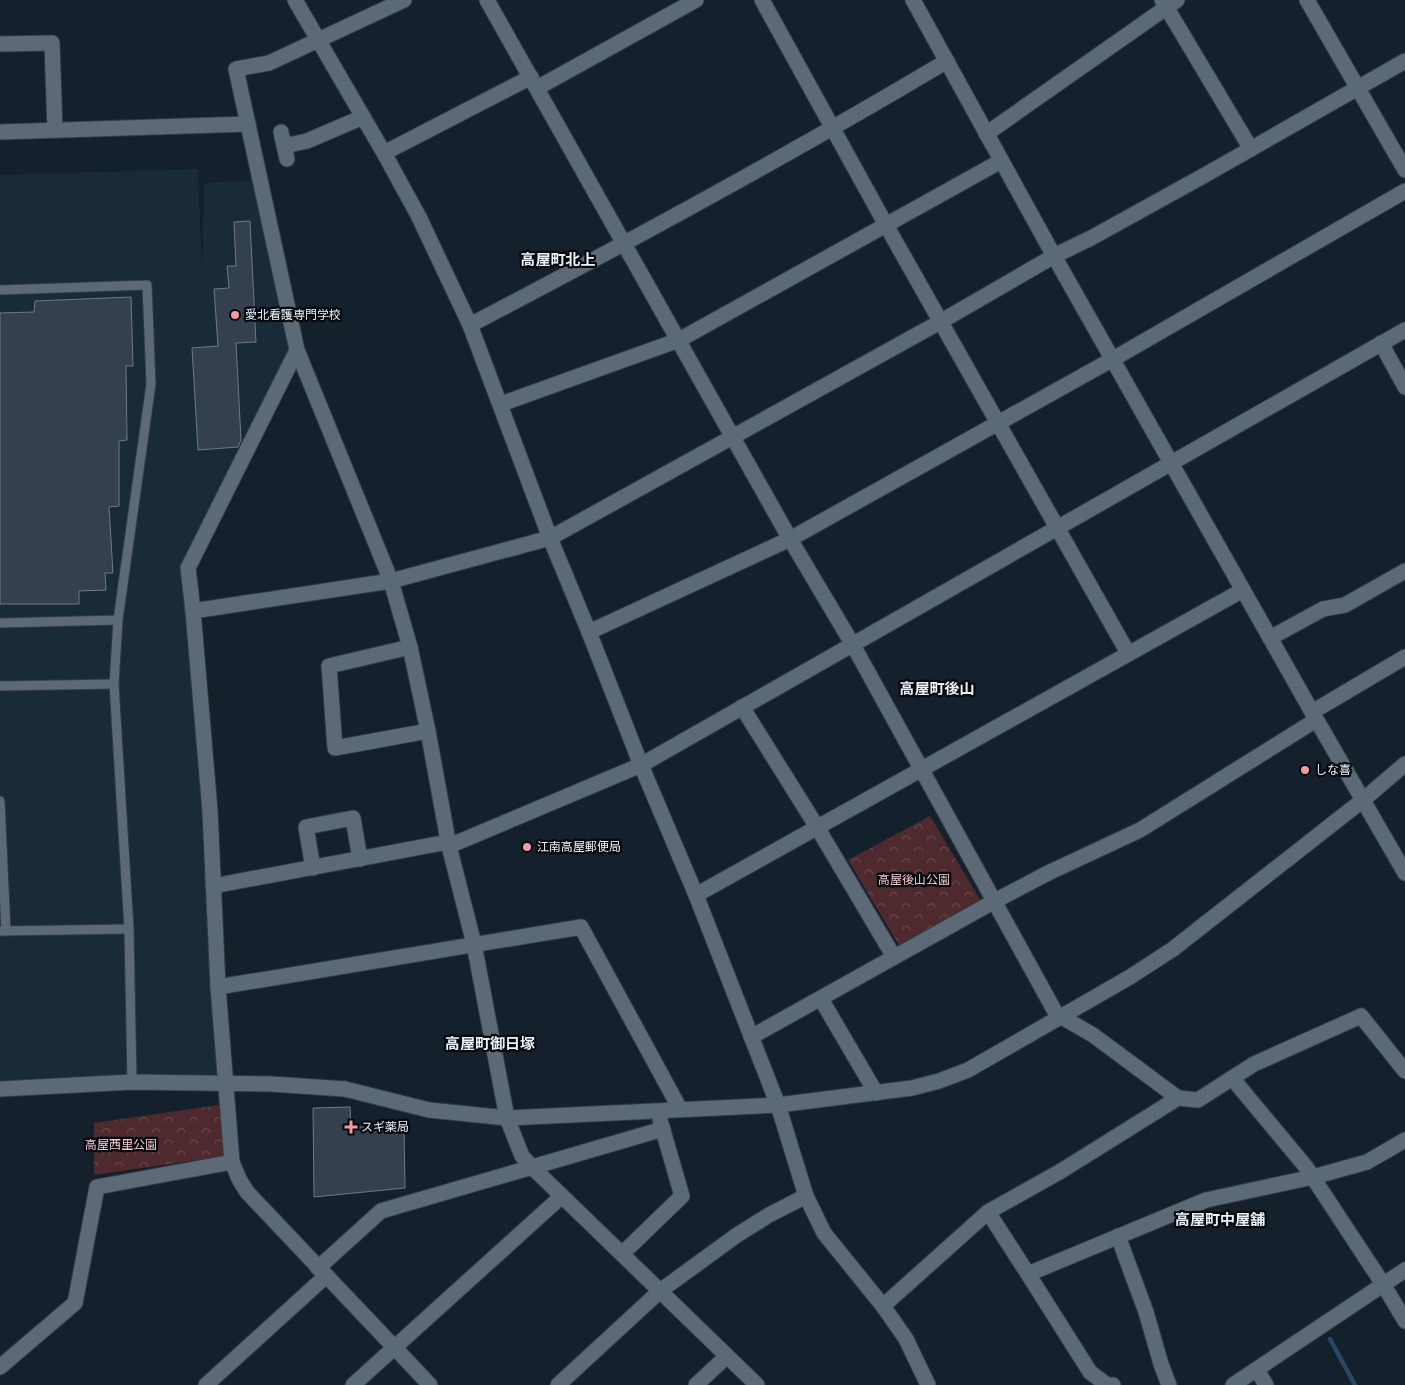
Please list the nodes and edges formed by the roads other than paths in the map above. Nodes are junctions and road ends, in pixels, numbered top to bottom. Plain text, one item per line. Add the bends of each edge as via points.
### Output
1 (295, 0) edge
2 (404, 0) edge
3 (487, 0) edge
4 (696, 0) edge
5 (762, 0) edge
6 (913, 0) edge
7 (1307, 0) edge
8 (1168, 2) edge
9 (318, 39) junction
10 (0, 44) edge
11 (947, 61) junction
12 (1405, 61) edge
13 (534, 83) junction
14 (1358, 89) junction
15 (363, 117) junction
16 (248, 124) junction
17 (834, 128) junction
18 (55, 130) junction
19 (0, 132) edge
20 (986, 134) junction
21 (284, 146) dead end
22 (1251, 149) junction
23 (384, 153) junction
24 (1001, 161) junction
25 (1405, 170) edge
26 (1405, 191) edge
27 (886, 225) junction
28 (625, 244) junction
29 (1054, 256) junction
30 (0, 290) edge
31 (940, 322) junction
32 (470, 325) junction
33 (1405, 330) edge
34 (679, 340) junction
35 (1381, 343) junction
36 (297, 350) junction
37 (1112, 359) junction
38 (1405, 387) edge
39 (501, 404) junction
40 (998, 422) junction
41 (733, 437) junction
42 (1171, 463) junction
43 (1057, 528) junction
44 (550, 538) junction
45 (790, 539) junction
46 (1405, 571) edge
47 (391, 581) junction
48 (1242, 590) junction
49 (193, 611) junction
50 (118, 620) junction
51 (0, 623) edge
52 (589, 632) junction
53 (1270, 638) junction
54 (853, 645) junction
55 (410, 647) junction
56 (1128, 653) junction
57 (1405, 657) edge
58 (114, 684) junction
59 (0, 686) edge
60 (742, 708) junction
61 (1314, 716) junction
62 (428, 731) junction
63 (1405, 764) edge
64 (641, 765) junction
65 (921, 769) junction
66 (1363, 800) junction
67 (0, 801) edge
68 (817, 827) junction
69 (448, 844) junction
70 (360, 859) junction
71 (313, 868) junction
72 (1405, 874) edge
73 (214, 886) junction
74 (696, 895) junction
75 (993, 902) junction
76 (130, 929) junction
77 (3, 931) edge
78 (474, 944) junction
79 (894, 957) junction
80 (218, 987) junction
81 (821, 998) junction
82 (1059, 1017) junction
83 (751, 1038) junction
84 (1405, 1071) edge
85 (1232, 1078) junction
86 (132, 1082) junction
87 (227, 1083) junction
88 (0, 1089) edge
89 (876, 1093) junction
90 (1178, 1098) junction
91 (778, 1105) junction
92 (680, 1109) junction
93 (658, 1111) junction
94 (507, 1118) junction
95 (663, 1129) junction
96 (1405, 1140) edge
97 (232, 1162) junction
98 (532, 1167) junction
99 (1313, 1177) junction
100 (562, 1196) junction
101 (806, 1196) junction
102 (988, 1212) junction
103 (1118, 1236) junction
104 (622, 1254) junction
105 (1405, 1270) edge
106 (322, 1272) junction
107 (1028, 1274) junction
108 (1383, 1284) junction
109 (660, 1291) junction
110 (883, 1306) junction
111 (1405, 1321) edge
112 (394, 1348) junction
113 (727, 1356) junction
114 (0, 1367) edge
115 (1257, 1370) junction
116 (206, 1385) edge
117 (353, 1385) edge
118 (430, 1385) edge
119 (558, 1385) edge
120 (696, 1385) edge
121 (757, 1385) edge
122 (928, 1385) edge
123 (1113, 1385) edge
124 (1169, 1385) edge
125 (1233, 1385) edge
126 (1266, 1385) edge

1 - 9 street
2 - 9 street
3 - 13 street
4 - 13 street
5 - 17 street
6 - 11 street
7 - 14 street
8 - 20 street
8 - 22 street
9 - 15 street
9 - 16 street via 269,63 236,69
10 - 18 street via 52,43
11 - 17 street
11 - 20 street
12 - 14 street
13 - 23 street
13 - 28 street
14 - 22 street
14 - 25 street
15 - 21 street
15 - 23 street
16 - 18 street
16 - 36 street
17 - 27 street
17 - 28 street
18 - 19 street
20 - 24 street
22 - 29 street
23 - 32 street via 419,217
24 - 27 street
24 - 29 street
26 - 37 street
27 - 31 street
27 - 34 street
28 - 32 street
28 - 34 street
29 - 31 street
29 - 37 street
30 - 50 lane via 147,285 151,384
31 - 40 street
31 - 41 street
32 - 39 street
33 - 35 street
34 - 39 street
34 - 41 street
35 - 38 street
35 - 42 street
36 - 47 street
36 - 49 street via 188,568
37 - 40 street
37 - 42 street
39 - 44 street
40 - 43 street
40 - 45 street
41 - 44 street
41 - 45 street
42 - 43 street
42 - 48 street
43 - 54 street
43 - 56 street
44 - 47 street
44 - 52 street
45 - 52 street
45 - 54 street
46 - 53 street via 1345,605 1323,610
47 - 49 street
47 - 55 street
48 - 53 street
48 - 56 street
49 - 73 street
50 - 51 lane
50 - 58 lane
52 - 64 street
53 - 61 street
54 - 60 street
54 - 65 street
55 - 62 street
55 - 62 street via 329,666 335,748
56 - 65 street
57 - 61 street
58 - 59 lane
58 - 76 lane
60 - 64 street
60 - 68 street
61 - 66 street
61 - 75 street via 1140,830
62 - 69 street
63 - 66 street
64 - 69 street
64 - 74 street
65 - 68 street
65 - 75 street
66 - 72 street
66 - 82 street via 1173,949
67 - 77 lane
68 - 74 street
68 - 79 street
69 - 70 street
69 - 78 street
70 - 71 street
70 - 71 street via 353,818 306,827
71 - 73 street
73 - 80 street
74 - 83 street
75 - 79 street
75 - 82 street
76 - 77 lane
76 - 86 lane
78 - 80 street
78 - 92 street via 581,927
78 - 94 street
79 - 81 street
80 - 87 street
81 - 83 street
81 - 89 street
82 - 89 street via 968,1070 912,1088
82 - 90 street via 1093,1035
83 - 91 street
84 - 85 street via 1362,1016 1254,1064
85 - 90 street via 1198,1100
85 - 99 street
86 - 87 street
86 - 88 street
87 - 94 street via 345,1089 429,1110
87 - 97 street
89 - 91 street
90 - 102 street
91 - 92 street
91 - 101 street
92 - 93 street
93 - 94 street
93 - 95 street
94 - 98 street via 522,1156
95 - 98 street
95 - 104 street via 682,1196
96 - 99 street via 1367,1162
97 - 106 street via 247,1192
97 - 114 street via 97,1187 75,1302
98 - 100 street
98 - 106 street via 381,1211
99 - 103 street via 1206,1200
99 - 108 street
100 - 104 street
100 - 112 street
101 - 109 street via 769,1215
101 - 110 street via 824,1233
102 - 107 street
102 - 110 street
103 - 107 street
103 - 124 street
104 - 109 street
105 - 108 street
106 - 112 street
106 - 116 street
107 - 123 street via 1090,1372 1107,1385
108 - 111 street
108 - 115 street
109 - 113 street
109 - 119 street
110 - 122 street via 906,1339
112 - 117 street
112 - 118 street
113 - 120 street
113 - 121 street
115 - 125 street
115 - 126 street

